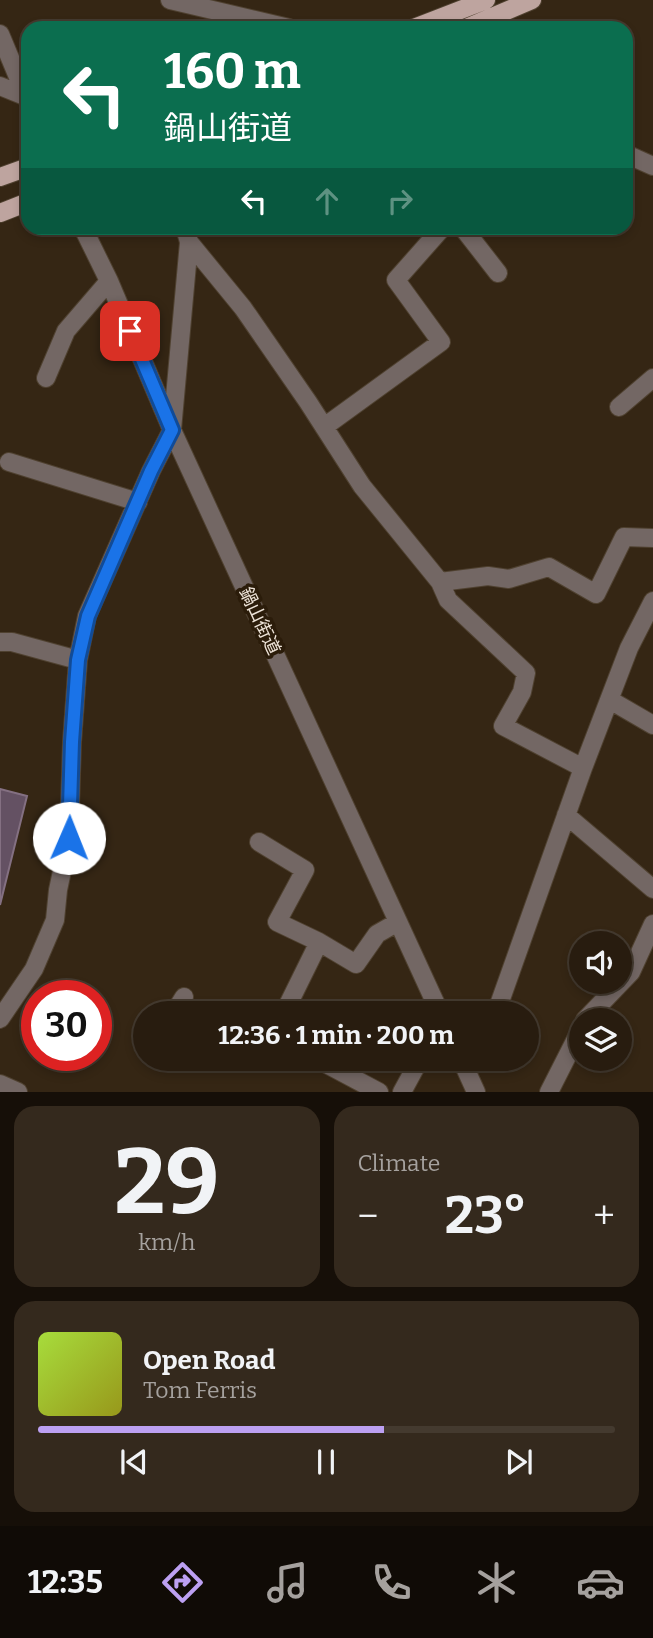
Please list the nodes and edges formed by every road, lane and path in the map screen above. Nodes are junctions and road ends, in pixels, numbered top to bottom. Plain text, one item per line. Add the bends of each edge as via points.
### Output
1 (170, 0) edge
2 (486, 0) edge
3 (532, 0) edge
4 (239, 8) edge
5 (272, 21) edge
6 (432, 21) edge
7 (482, 21) edge
8 (0, 34) edge
9 (21, 85) edge
10 (0, 86) edge
11 (21, 96) edge
12 (633, 157) edge
13 (653, 166) edge
14 (21, 170) edge
15 (0, 177) edge
16 (21, 205) edge
17 (0, 213) edge
18 (86, 235) edge
19 (187, 235) edge
20 (436, 235) edge
21 (468, 235) edge
22 (498, 273) dead end
23 (109, 281) junction
24 (46, 378) dead end
25 (653, 378) edge
26 (619, 407) dead end
27 (324, 427) junction
28 (172, 430) junction
29 (9, 462) dead end
30 (138, 502) junction
31 (653, 538) edge
32 (440, 582) junction
33 (653, 601) edge
34 (0, 642) edge
35 (78, 660) junction
36 (610, 700) junction
37 (653, 726) edge
38 (583, 768) junction
39 (566, 815) junction
40 (259, 842) dead end
41 (653, 889) edge
42 (398, 922) junction
43 (653, 924) edge
44 (319, 942) junction
45 (184, 997) dead end
46 (182, 1001) edge
47 (290, 1001) edge
48 (434, 1001) edge
49 (500, 1001) edge
50 (596, 1008) edge
51 (0, 1019) edge
52 (569, 1053) edge
53 (340, 1071) edge
54 (413, 1071) edge
55 (467, 1071) edge
56 (0, 1084) edge
57 (474, 1087) edge
58 (18, 1092) edge
59 (379, 1092) edge
60 (402, 1092) edge
61 (549, 1092) edge

1 - 4 street
2 - 6 main road
3 - 7 main road
4 - 5 street
8 - 9 street
10 - 11 street
12 - 13 street
14 - 15 main road
16 - 17 main road
18 - 23 street, 鍋山街道
19 - 27 street
19 - 28 street
20 - 27 street via 396,280 440,342
21 - 22 street
23 - 24 street via 66,331
23 - 28 street, 鍋山街道
25 - 26 street
27 - 32 street via 362,485
28 - 30 street
28 - 42 street, 鍋山街道
29 - 30 street
30 - 35 street via 88,616
31 - 32 street via 624,537 596,594 549,567 509,579 488,576
32 - 38 street via 448,600 526,673 522,692 503,726
33 - 36 street
34 - 35 street
35 - 51 street via 69,838 55,920 34,969
36 - 37 street
36 - 38 street
38 - 39 street
39 - 41 street
39 - 49 street
40 - 44 street via 305,870 277,922
42 - 44 street via 377,934 356,964
42 - 48 street, 鍋山街道
43 - 50 street via 631,972
44 - 47 street
45 - 46 street
52 - 61 street
53 - 59 street
54 - 60 street
55 - 57 street
56 - 58 street

